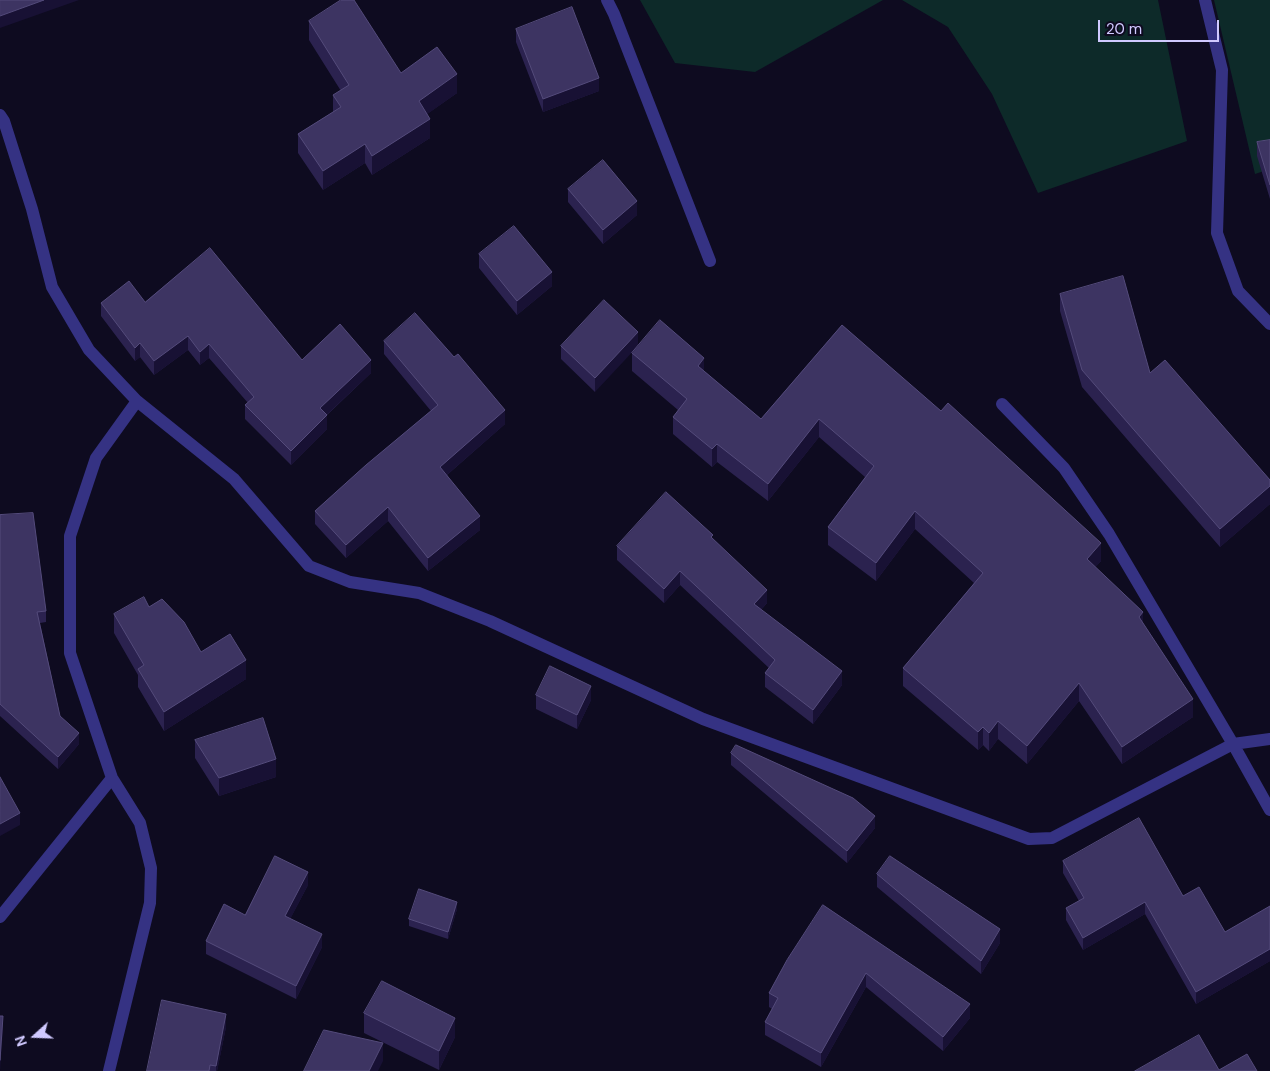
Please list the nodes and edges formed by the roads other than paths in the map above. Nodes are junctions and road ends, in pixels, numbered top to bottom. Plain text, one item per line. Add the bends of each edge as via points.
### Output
1 (607, 0) edge
2 (1205, 0) edge
3 (0, 115) edge
4 (710, 261) dead end
5 (1270, 324) edge
6 (136, 401) junction
7 (1002, 404) dead end
8 (1270, 739) edge
9 (1234, 744) junction
10 (112, 778) junction
11 (1270, 810) edge
12 (0, 917) edge
13 (109, 1071) edge

1 - 4 street
2 - 5 street via 1222,70 1217,233 1238,291
3 - 6 street via 32,209 52,287 89,350
6 - 9 street via 234,480 309,566 350,582 419,593 490,621 702,719 1029,839 1052,838
6 - 10 street via 96,458 70,536 70,653
7 - 9 street via 1064,468 1109,534
8 - 9 street
9 - 11 street
10 - 12 street
10 - 13 street via 140,823 151,868 150,903

